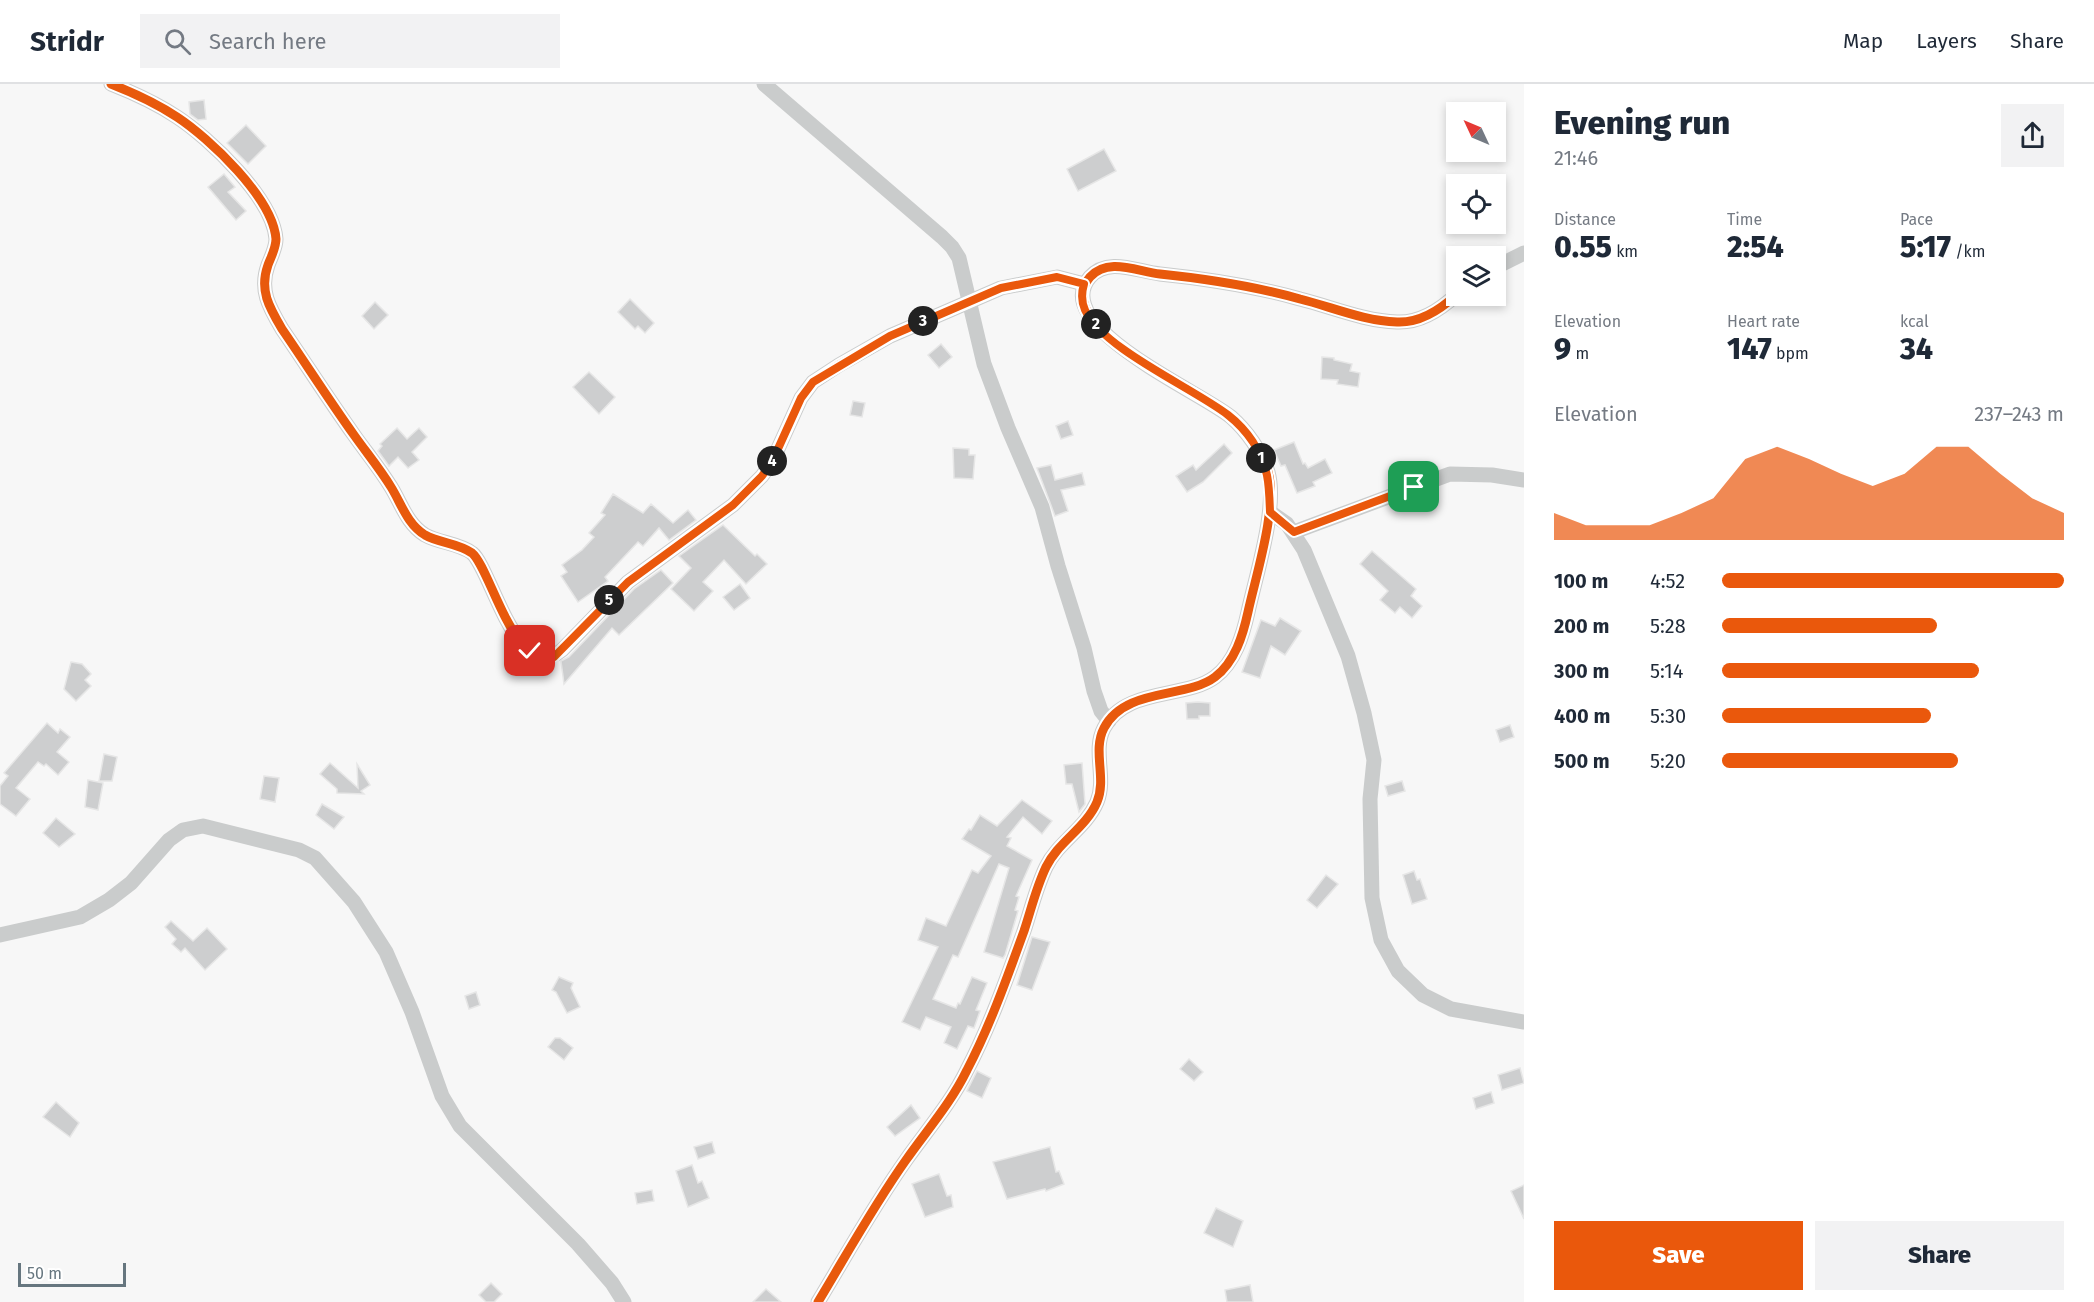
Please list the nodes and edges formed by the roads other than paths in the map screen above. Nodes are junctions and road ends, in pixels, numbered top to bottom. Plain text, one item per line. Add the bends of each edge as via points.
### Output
1 (111, 84) edge
2 (764, 84) edge
3 (1524, 253) edge
4 (1506, 262) edge
5 (1084, 284) junction
6 (969, 301) junction
7 (1446, 304) edge
8 (1524, 480) edge
9 (1270, 512) junction
10 (1294, 532) junction
11 (1108, 721) junction
12 (0, 935) edge
13 (1524, 1022) edge
14 (624, 1302) edge
15 (818, 1302) edge

1 - 6 street via 177,117 247,183 273,224 276,240 264,275 264,288 267,304 282,328 409,519 424,535 472,553 506,622 530,651 548,658 562,650 628,582 750,490 772,462 801,398 813,382 890,336
2 - 6 street via 952,248 959,258
3 - 4 street
5 - 6 street via 1057,277 1001,288
5 - 7 street via 1100,268 1118,266 1234,282 1351,314 1400,323 1426,316
5 - 9 street via 1081,294 1086,312 1109,337 1230,417 1252,441 1268,473
6 - 11 street via 984,364 1042,507 1094,692
8 - 10 street via 1450,474
9 - 10 street
9 - 11 street via 1244,630 1234,655 1215,677 1147,698
10 - 13 street via 1348,656 1364,713 1374,760 1370,799 1372,898 1381,940 1398,971 1423,995 1451,1010
11 - 15 street via 1101,734 1099,800 1048,861 1006,981 967,1072 881,1198
12 - 14 street via 80,917 130,883 183,830 213,828 299,849 315,858 354,902 386,952 442,1096 460,1126 578,1244

